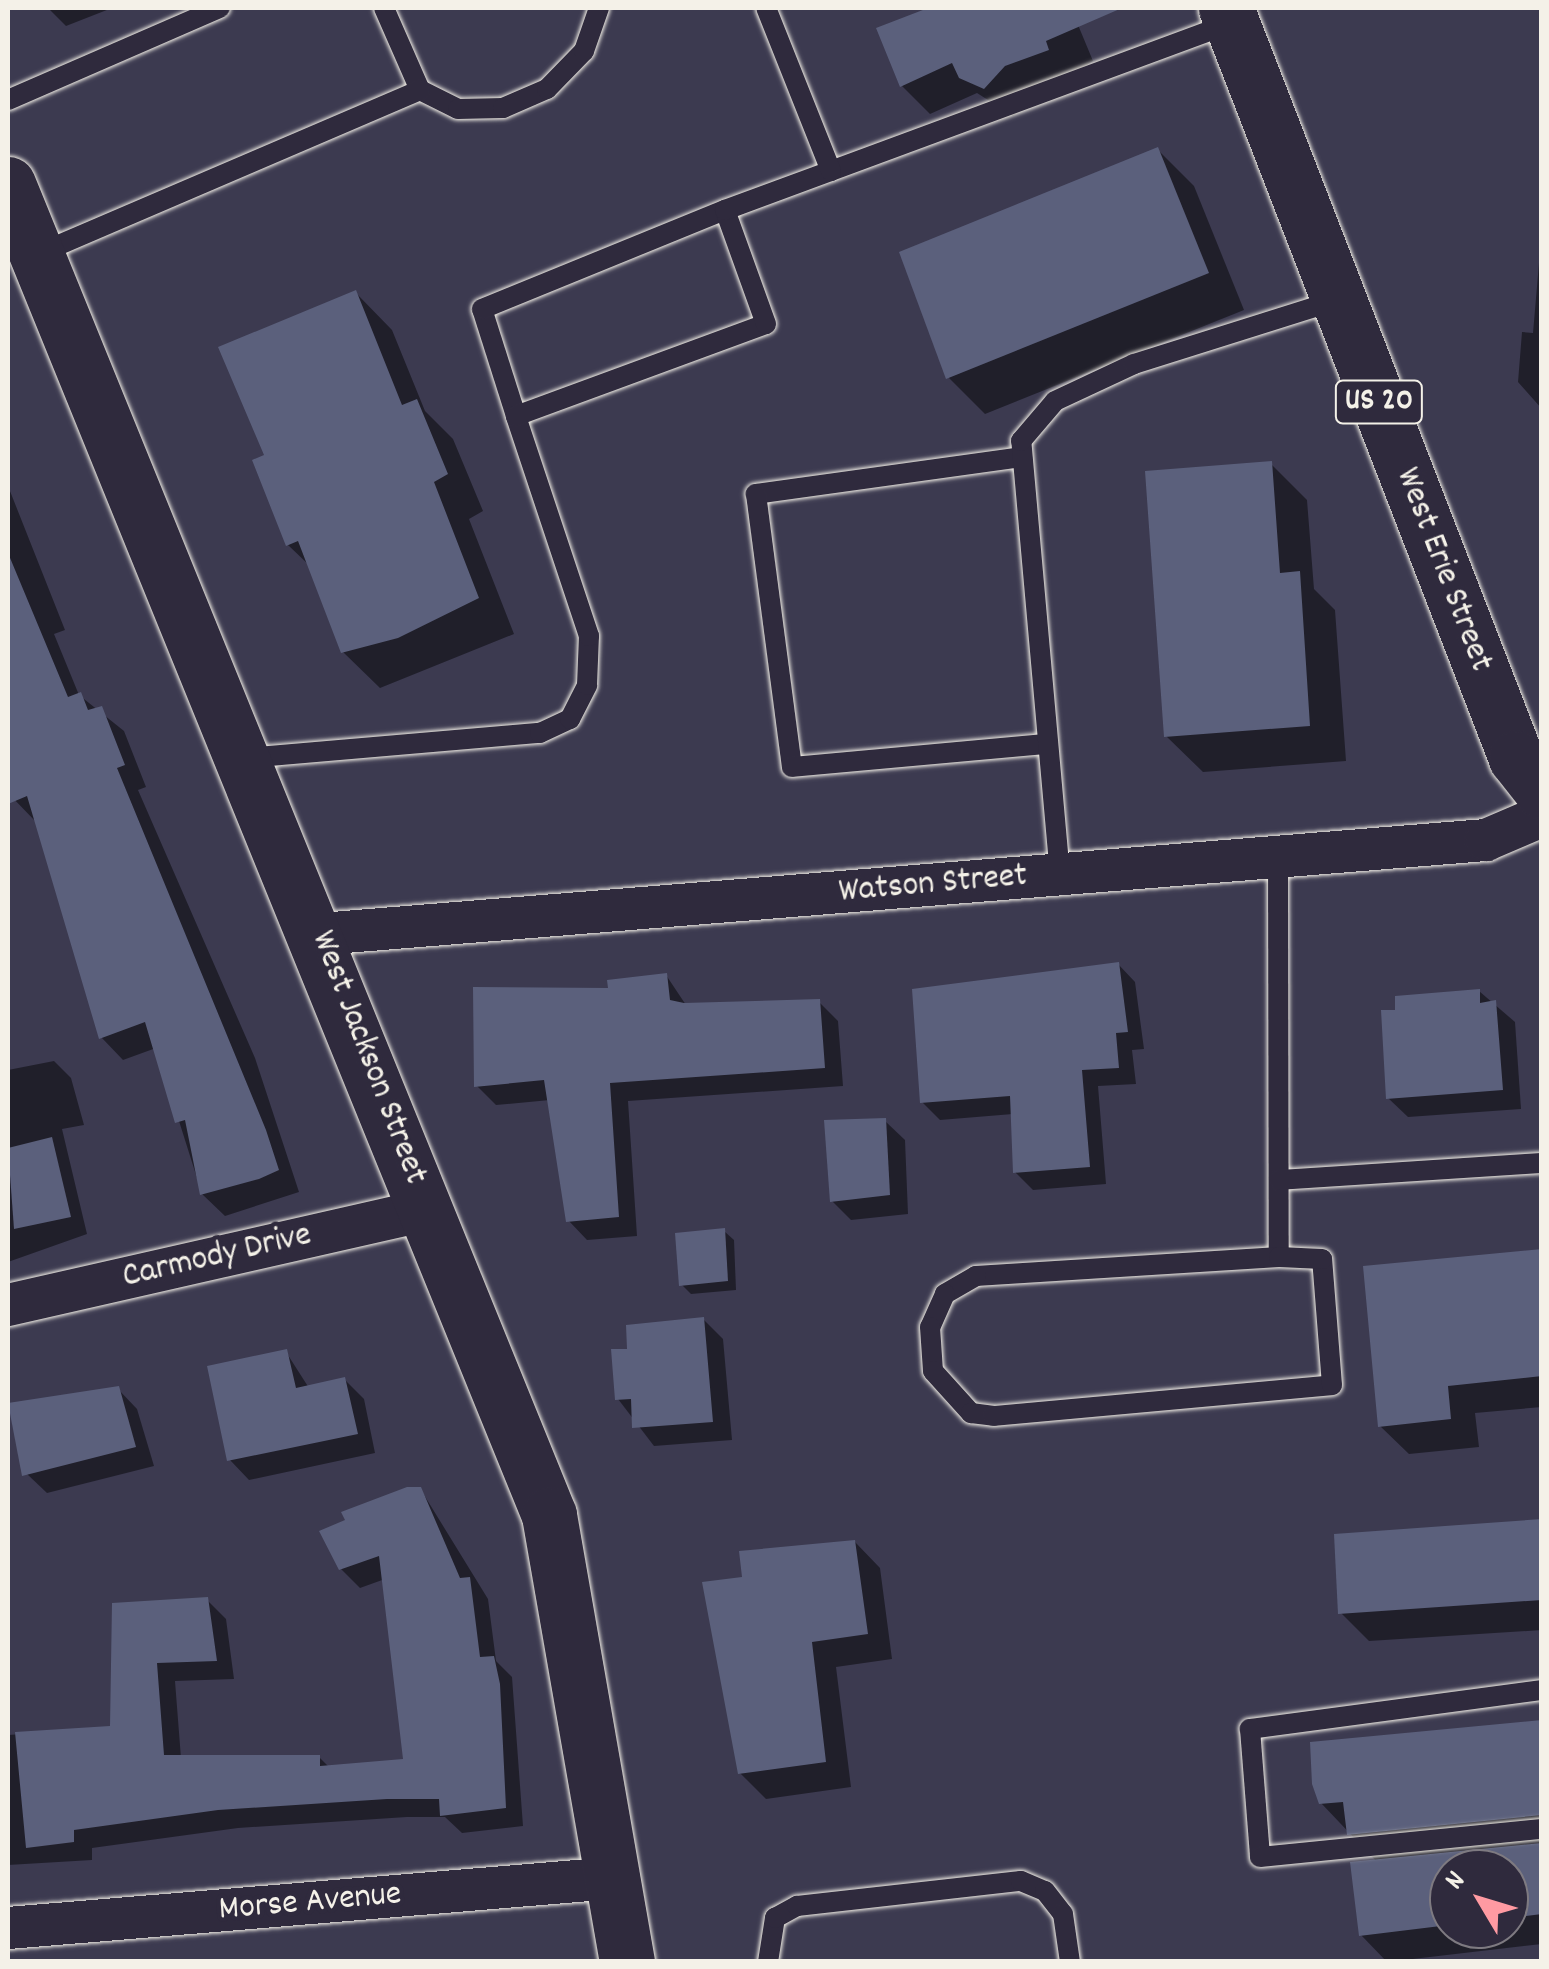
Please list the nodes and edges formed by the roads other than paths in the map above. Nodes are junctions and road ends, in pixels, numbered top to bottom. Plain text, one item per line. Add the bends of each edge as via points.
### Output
1 (384, 8) edge
2 (598, 8) edge
3 (766, 8) edge
4 (221, 11) edge
5 (1229, 15) edge
6 (420, 90) junction
7 (8, 100) edge
8 (830, 171) junction
9 (10, 194) edge
10 (724, 210) junction
11 (38, 254) junction
12 (1338, 299) junction
13 (516, 416) junction
14 (1022, 457) junction
15 (1046, 744) junction
16 (246, 758) junction
17 (1542, 792) edge
18 (1542, 816) edge
19 (1278, 857) junction
20 (1060, 875) junction
21 (320, 934) junction
22 (1542, 1164) edge
23 (1279, 1180) junction
24 (427, 1210) junction
25 (1280, 1257) junction
26 (8, 1305) edge
27 (1542, 1690) edge
28 (1542, 1829) edge
29 (613, 1878) junction
30 (8, 1928) edge
31 (627, 1962) edge
32 (768, 1962) edge
33 (1070, 1962) edge

1 - 6 lane
2 - 6 lane via 584,51 532,95 503,108 458,109
3 - 8 lane
4 - 7 lane
5 - 8 lane
5 - 12 street, West Erie Street / US 20
6 - 11 lane
8 - 10 lane
9 - 11 street, West Jackson Street
10 - 13 lane via 482,310
10 - 13 lane via 766,324
11 - 16 street, West Jackson Street
12 - 14 lane via 1134,364 1055,401 1021,441
12 - 17 street, West Erie Street / US 20 via 1516,758
13 - 16 lane via 589,636 587,686 570,719 540,733
14 - 15 lane
14 - 15 lane via 756,494 792,767
15 - 20 lane
16 - 21 street, West Jackson Street
18 - 19 street, Watson Street via 1486,840
19 - 20 street, Watson Street
19 - 23 lane
20 - 21 street, Watson Street
21 - 24 street, West Jackson Street
22 - 23 lane
23 - 25 lane
24 - 26 street, Carmody Drive
24 - 29 street, West Jackson Street via 549,1515
25 - 25 lane via 976,1276 945,1294 930,1328 933,1371 970,1414 994,1416 1332,1385 1322,1260
27 - 28 lane via 1250,1729 1260,1857
29 - 30 street, Morse Avenue
29 - 31 street, West Jackson Street
32 - 33 lane via 775,1918 798,1906 1021,1881 1045,1891 1062,1914

